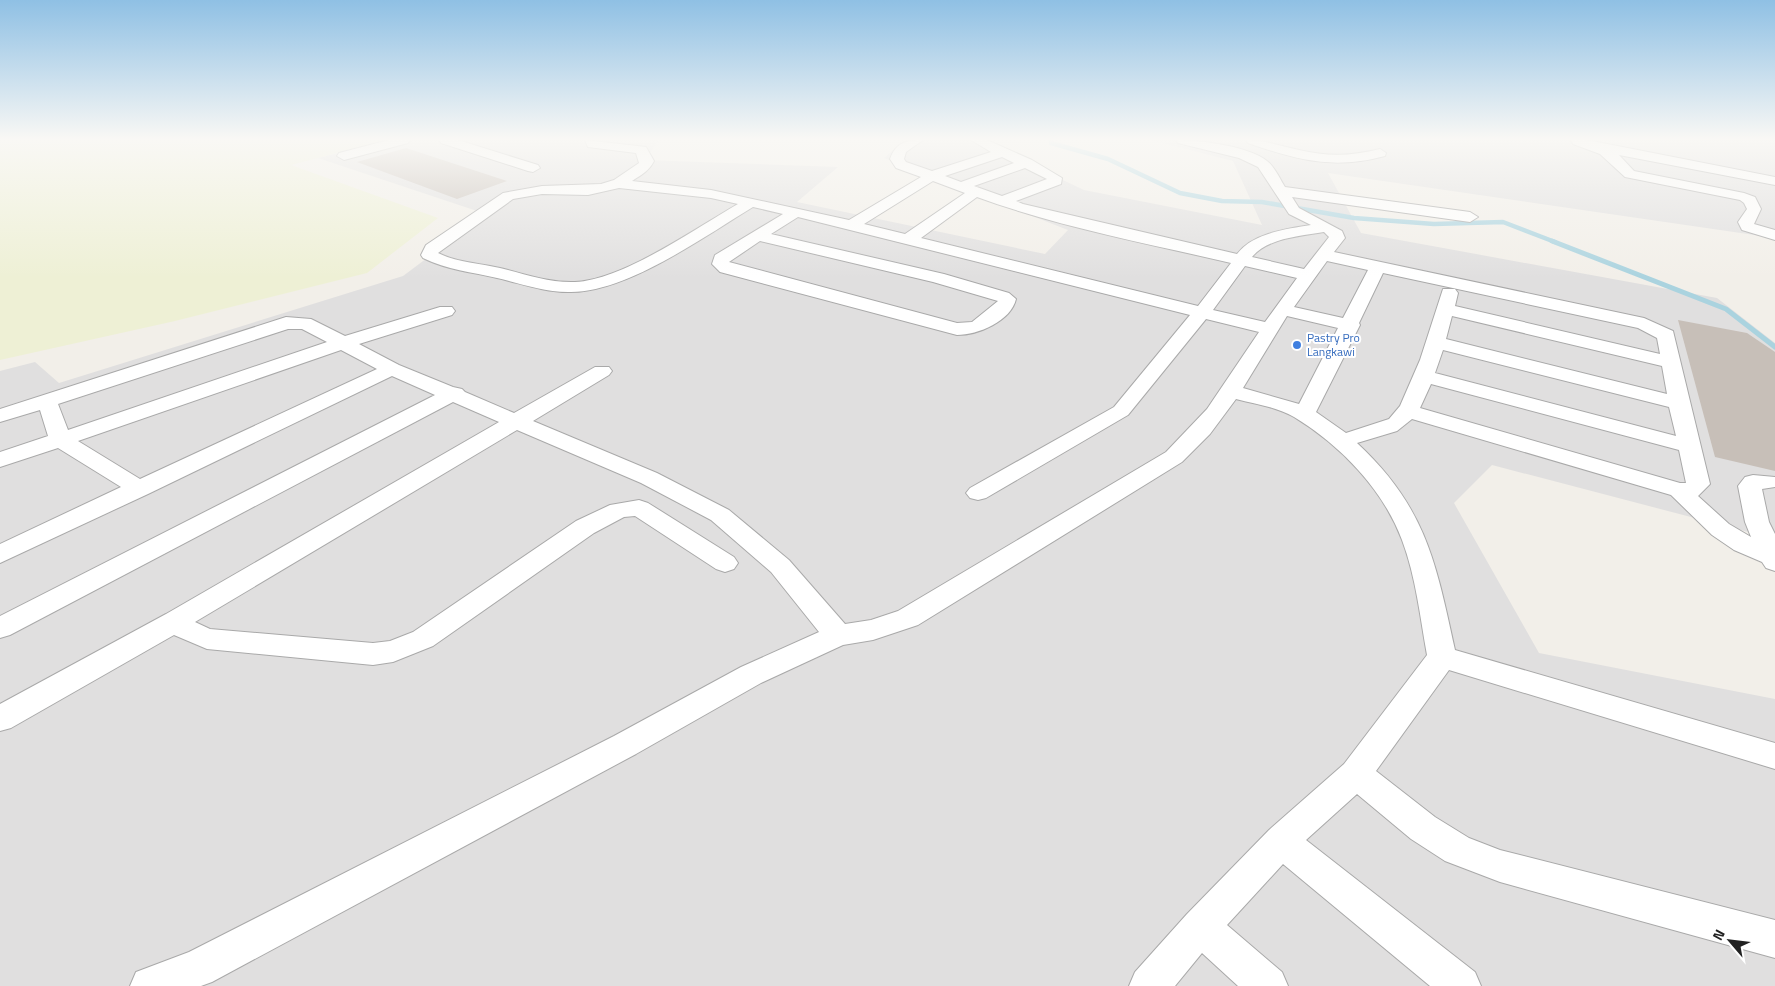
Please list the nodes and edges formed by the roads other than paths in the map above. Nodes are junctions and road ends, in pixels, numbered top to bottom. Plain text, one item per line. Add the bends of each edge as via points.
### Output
1 (615, 186) edge
2 (645, 186) edge
3 (916, 186) edge
4 (955, 186) edge
5 (978, 186) edge
6 (1043, 186) edge
7 (1278, 186) edge
8 (1690, 186) edge
9 (967, 191) junction
10 (1003, 201) junction
11 (1288, 201) junction
12 (752, 202) junction
13 (796, 212) junction
14 (1470, 217) dead end
15 (852, 225) junction
16 (1327, 226) junction
17 (756, 235) junction
18 (1775, 235) edge
19 (909, 239) junction
20 (1323, 255) junction
21 (1241, 260) junction
22 (1378, 267) junction
23 (1308, 275) junction
24 (1452, 282) junction
25 (1445, 309) junction
26 (1283, 310) junction
27 (446, 311) dead end
28 (1203, 311) junction
29 (1351, 325) junction
30 (1270, 329) junction
31 (1434, 342) junction
32 (343, 343) junction
33 (1670, 362) junction
34 (392, 368) junction
35 (602, 371) dead end
36 (1424, 376) junction
37 (1232, 391) junction
38 (455, 394) junction
39 (47, 401) junction
40 (1679, 403) junction
41 (1406, 411) junction
42 (1304, 415) junction
43 (0, 416) edge
44 (517, 421) junction
45 (60, 439) junction
46 (1342, 441) junction
47 (1689, 446) junction
48 (0, 460) edge
49 (1767, 482) dead end
50 (140, 489) junction
51 (1679, 490) junction
52 (978, 493) dead end
53 (0, 554) edge
54 (1774, 559) edge
55 (725, 563) dead end
56 (176, 621) junction
57 (0, 628) edge
58 (838, 635) junction
59 (1442, 657) junction
60 (0, 719) edge
61 (1775, 756) edge
62 (1356, 774) junction
63 (1281, 841) junction
64 (1200, 927) junction
65 (1775, 939) edge
66 (200, 977) edge
67 (150, 986) edge
68 (1149, 986) edge
69 (1268, 986) edge
70 (1461, 986) edge

1 - 12 street via 598,191 521,191 508,196 432,248 430,255 465,267 579,287 645,264
2 - 12 street
3 - 15 street
4 - 9 street
5 - 9 street
6 - 10 street
7 - 11 street
8 - 18 street via 1750,200 1754,209 1746,222 1748,227
9 - 10 street
9 - 19 street
10 - 21 street via 1099,228
11 - 14 street
11 - 16 street
12 - 13 street
13 - 15 street
13 - 17 street
15 - 19 street
16 - 20 street via 1337,234 1337,238
16 - 21 street via 1263,242 1248,251
17 - 17 street via 938,278 1007,299 979,327 957,329 720,264 721,258
19 - 28 street
20 - 22 street
20 - 23 street
21 - 23 street
21 - 28 street
22 - 24 street
22 - 29 street
23 - 26 street
24 - 25 street
24 - 33 street via 1644,324 1666,335
25 - 31 street
25 - 33 street
26 - 29 street
26 - 30 street
27 - 32 street
28 - 30 street
28 - 52 street via 1121,411
29 - 42 street
30 - 37 street
31 - 36 street
31 - 40 street
32 - 34 street
32 - 39 street via 305,323 286,322
32 - 45 street
33 - 40 street
34 - 38 street
34 - 50 street
35 - 44 street
36 - 41 street
36 - 47 street
37 - 42 street
37 - 58 street via 1191,443 1174,457 908,618 873,630
38 - 44 street
38 - 57 street
39 - 43 street
39 - 45 street
40 - 47 street
41 - 46 street via 1390,426
41 - 51 street
42 - 46 street
44 - 56 street
44 - 58 street via 649,478 720,515 780,566
45 - 48 street
45 - 50 street
46 - 59 street via 1386,490 1410,527
47 - 51 street via 1698,484 1692,490
49 - 54 street via 1753,482 1750,486 1757,522
50 - 53 street
51 - 54 street via 1726,535
55 - 56 street via 638,508 619,510 584,527 423,639 393,651 372,654 207,639 186,630
56 - 60 street
58 - 66 street via 751,675
59 - 61 street
59 - 62 street
62 - 63 street
62 - 65 street via 1423,828 1457,850 1500,866
63 - 64 street
63 - 70 street
64 - 68 street
64 - 69 street
66 - 67 street

